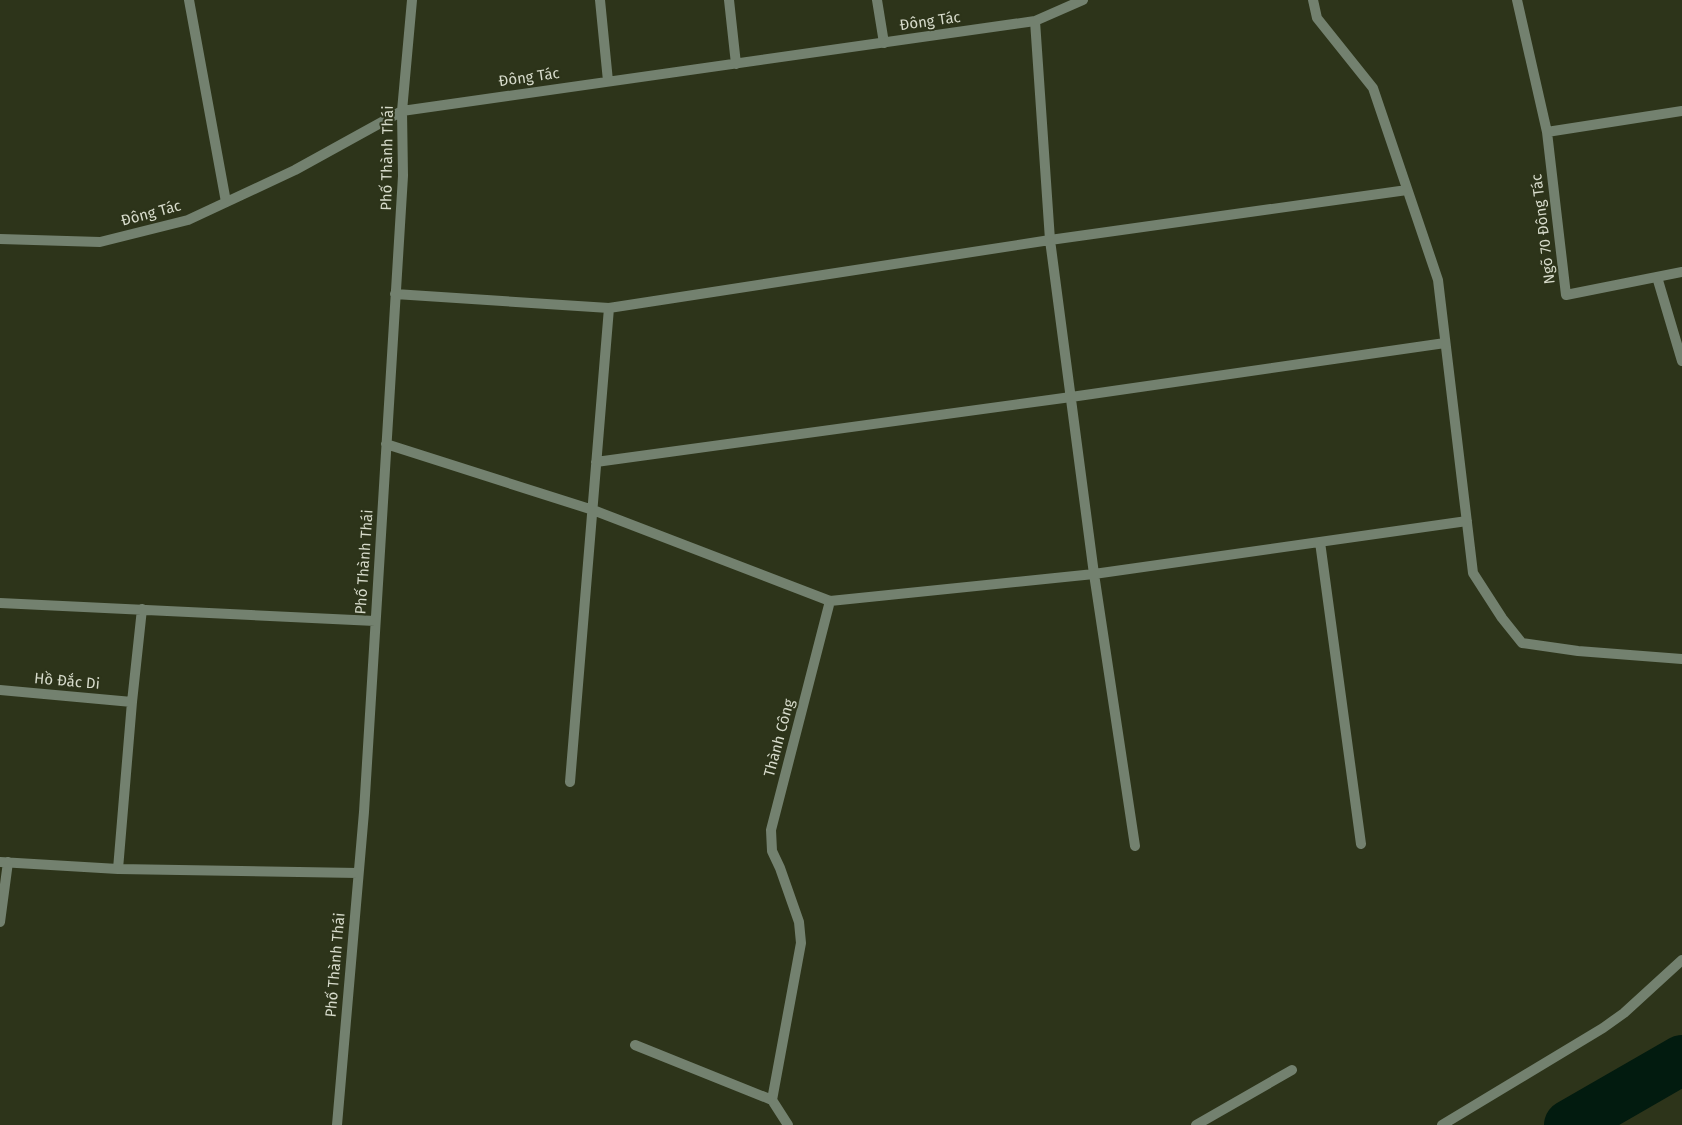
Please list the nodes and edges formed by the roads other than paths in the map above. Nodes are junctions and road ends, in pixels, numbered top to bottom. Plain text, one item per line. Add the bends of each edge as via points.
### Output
1 (189, 0) edge
2 (412, 0) edge
3 (600, 0) edge
4 (729, 0) edge
5 (877, 0) edge
6 (1083, 0) edge
7 (1313, 0) edge
8 (1517, 0) edge
9 (1035, 21) junction
10 (884, 43) junction
11 (736, 64) junction
12 (608, 81) junction
13 (402, 111) junction
14 (1682, 111) edge
15 (1547, 132) junction
16 (1408, 190) junction
17 (226, 202) junction
18 (0, 239) edge
19 (1050, 240) junction
20 (1682, 272) edge
21 (1657, 276) junction
22 (396, 294) junction
23 (609, 308) junction
24 (1445, 343) junction
25 (1682, 361) edge
26 (1071, 397) junction
27 (386, 444) junction
28 (596, 462) junction
29 (592, 510) junction
30 (1467, 521) junction
31 (1320, 542) junction
32 (1094, 574) junction
33 (830, 601) junction
34 (0, 603) edge
35 (142, 609) junction
36 (375, 621) junction
37 (1682, 659) edge
38 (0, 690) edge
39 (132, 702) junction
40 (570, 782) dead end
41 (1361, 844) dead end
42 (1135, 846) dead end
43 (4, 862) edge
44 (118, 868) junction
45 (358, 873) junction
46 (0, 922) edge
47 (1682, 960) edge
48 (635, 1045) dead end
49 (1292, 1070) dead end
50 (772, 1100) junction
51 (337, 1125) edge
52 (788, 1125) edge
53 (1196, 1125) edge
54 (1442, 1125) edge

1 - 17 street
2 - 13 street, Phố Thành Thái
3 - 12 street
4 - 11 street
5 - 10 street
6 - 9 street, Đông Tác
7 - 16 street via 1317,18 1373,88
8 - 15 street, Ngõ 70 Đông Tác
9 - 10 street, Đông Tác
9 - 19 street
10 - 11 street, Đông Tác
11 - 12 street, Đông Tác
12 - 13 street, Đông Tác
13 - 17 street, Đông Tác via 295,170
13 - 22 street, Phố Thành Thái via 403,176
14 - 15 street
15 - 21 street, Ngõ 70 Đông Tác via 1566,295
16 - 19 street
16 - 24 street via 1438,280
17 - 18 street, Đông Tác via 188,220 100,242
19 - 23 street
19 - 26 street
20 - 21 street, Ngõ 70 Đông Tác
21 - 25 street
22 - 23 street
22 - 27 street, Phố Thành Thái
23 - 28 street
24 - 26 street
24 - 30 street
26 - 28 street
26 - 32 street
27 - 29 street
27 - 36 street, Phố Thành Thái
28 - 29 street
29 - 33 street
29 - 40 street
30 - 31 street
30 - 37 street via 1473,573 1522,643
31 - 32 street
31 - 41 street
32 - 33 street
32 - 42 street
33 - 50 street, Thành Công via 770,830 772,851 799,922 801,943
34 - 35 street
35 - 36 street
35 - 39 street
36 - 45 street, Phố Thành Thái
38 - 39 street, Hồ Đắc Di
39 - 44 street
43 - 44 street
43 - 46 street
44 - 45 street
45 - 51 street, Phố Thành Thái
47 - 54 street via 1603,1028
48 - 50 street
49 - 53 street
50 - 52 street

